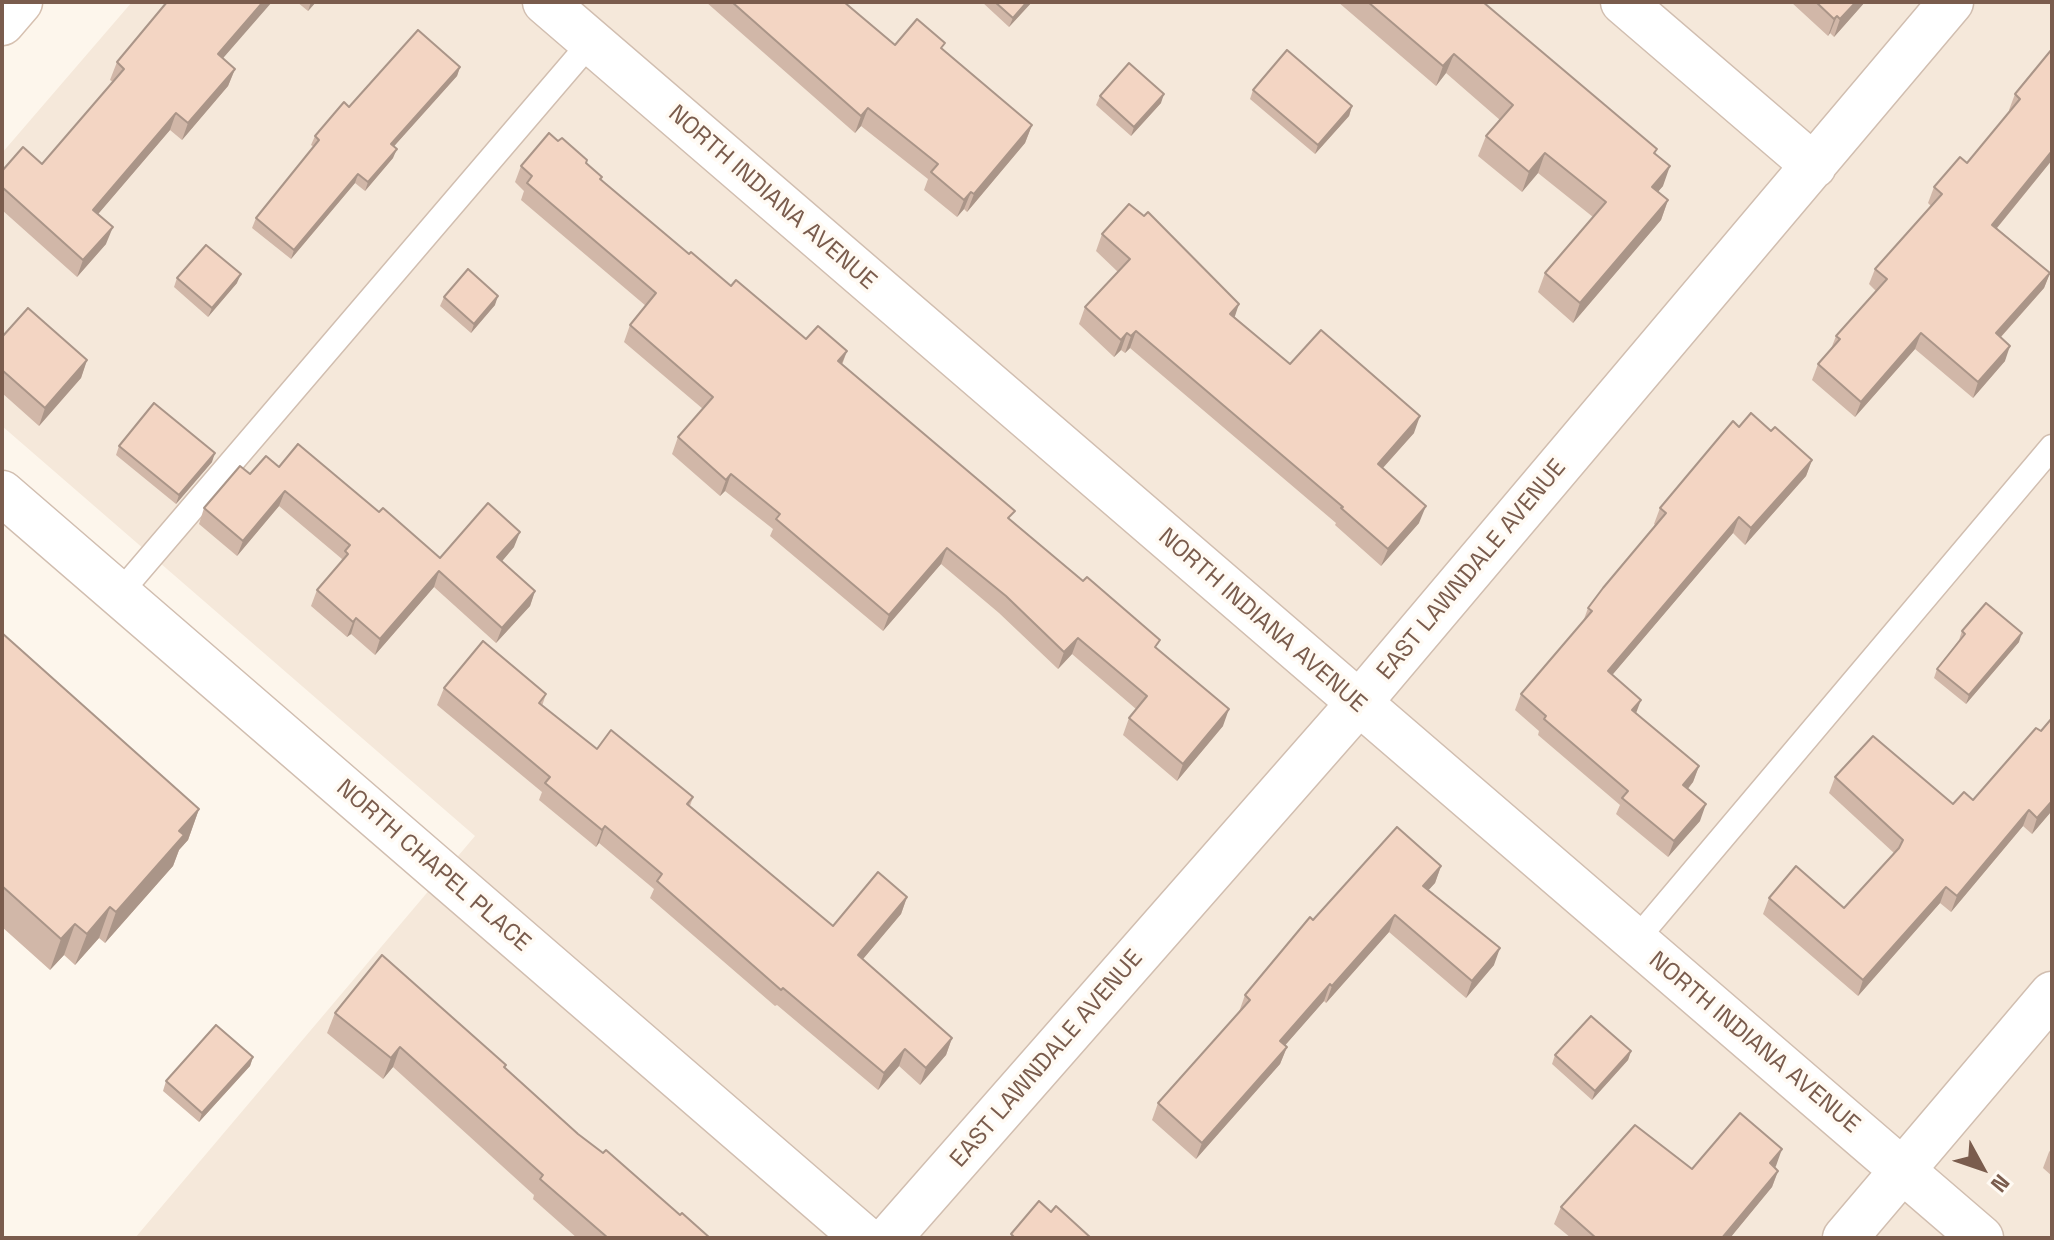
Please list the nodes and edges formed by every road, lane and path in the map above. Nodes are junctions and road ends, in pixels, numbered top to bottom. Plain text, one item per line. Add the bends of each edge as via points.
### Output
1 (20, 2) edge
2 (545, 2) edge
3 (1623, 2) edge
4 (1951, 2) edge
5 (2, 23) edge
6 (591, 42) junction
7 (1814, 166) junction
8 (2052, 447) edge
9 (2, 493) edge
10 (118, 595) junction
11 (1358, 704) junction
12 (1635, 941) junction
13 (2052, 994) edge
14 (1903, 1170) junction
15 (864, 1238) edge
16 (889, 1238) edge
17 (1845, 1238) edge
18 (1981, 1238) edge

1 - 5 street
2 - 6 street, NORTH INDIANA AVENUE
3 - 7 street
4 - 7 street, EAST LAWNDALE AVENUE
6 - 10 lane
6 - 11 street, NORTH INDIANA AVENUE
7 - 11 street, EAST LAWNDALE AVENUE
8 - 12 lane
9 - 10 street, NORTH CHAPEL PLACE
10 - 15 street, NORTH CHAPEL PLACE
11 - 12 street, NORTH INDIANA AVENUE
11 - 16 street, EAST LAWNDALE AVENUE
12 - 14 street, NORTH INDIANA AVENUE
13 - 14 street
14 - 17 street
14 - 18 street, NORTH INDIANA AVENUE

